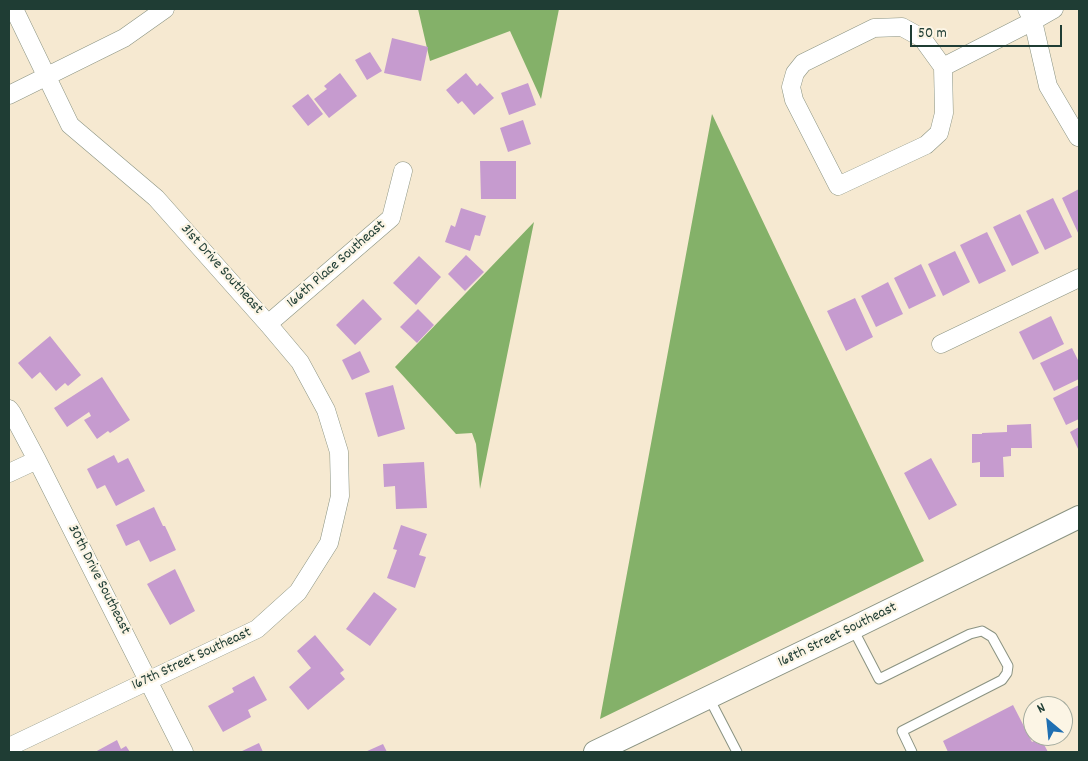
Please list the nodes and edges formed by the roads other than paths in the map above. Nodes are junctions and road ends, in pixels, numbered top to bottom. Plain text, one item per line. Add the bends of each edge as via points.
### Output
1 (14, 9) edge
2 (165, 9) edge
3 (1054, 9) edge
4 (1030, 15) edge
5 (943, 67) junction
6 (46, 76) junction
7 (9, 94) edge
8 (1078, 137) dead end
9 (403, 171) dead end
10 (1079, 278) edge
11 (268, 324) junction
12 (942, 344) dead end
13 (9, 409) edge
14 (37, 460) junction
15 (9, 473) edge
16 (340, 496) joint
17 (1079, 517) edge
18 (853, 628) junction
19 (148, 680) junction
20 (709, 698) junction
21 (9, 747) edge
22 (184, 752) edge
23 (595, 752) edge
24 (736, 752) edge
25 (912, 752) edge

1 - 6 street, 31st Drive Southeast
2 - 6 street via 124,38
3 - 4 street
4 - 5 street
4 - 8 street via 1048,86
5 - 5 street via 922,38 902,27 874,28 803,63 795,73 791,88 794,100 838,186 926,145 939,133 944,113
6 - 7 street
6 - 11 street, 31st Drive Southeast via 70,124 156,198
9 - 11 street, 166th Place Southeast via 391,218
10 - 12 street
11 - 16 street, 31st Drive Southeast via 300,362 326,410 339,452
13 - 14 street, 30th Drive Southeast
14 - 15 street
14 - 19 street, 30th Drive Southeast
16 - 19 street, 167th Street Southeast via 329,543 298,592 256,629
17 - 18 street, 168th Street Southeast
18 - 20 street, 168th Street Southeast
18 - 25 lane via 879,679 982,631 992,637 1008,666 1002,680 902,732
19 - 21 street, 167th Street Southeast
19 - 22 street, 30th Drive Southeast
20 - 23 street, 168th Street Southeast
20 - 24 lane

